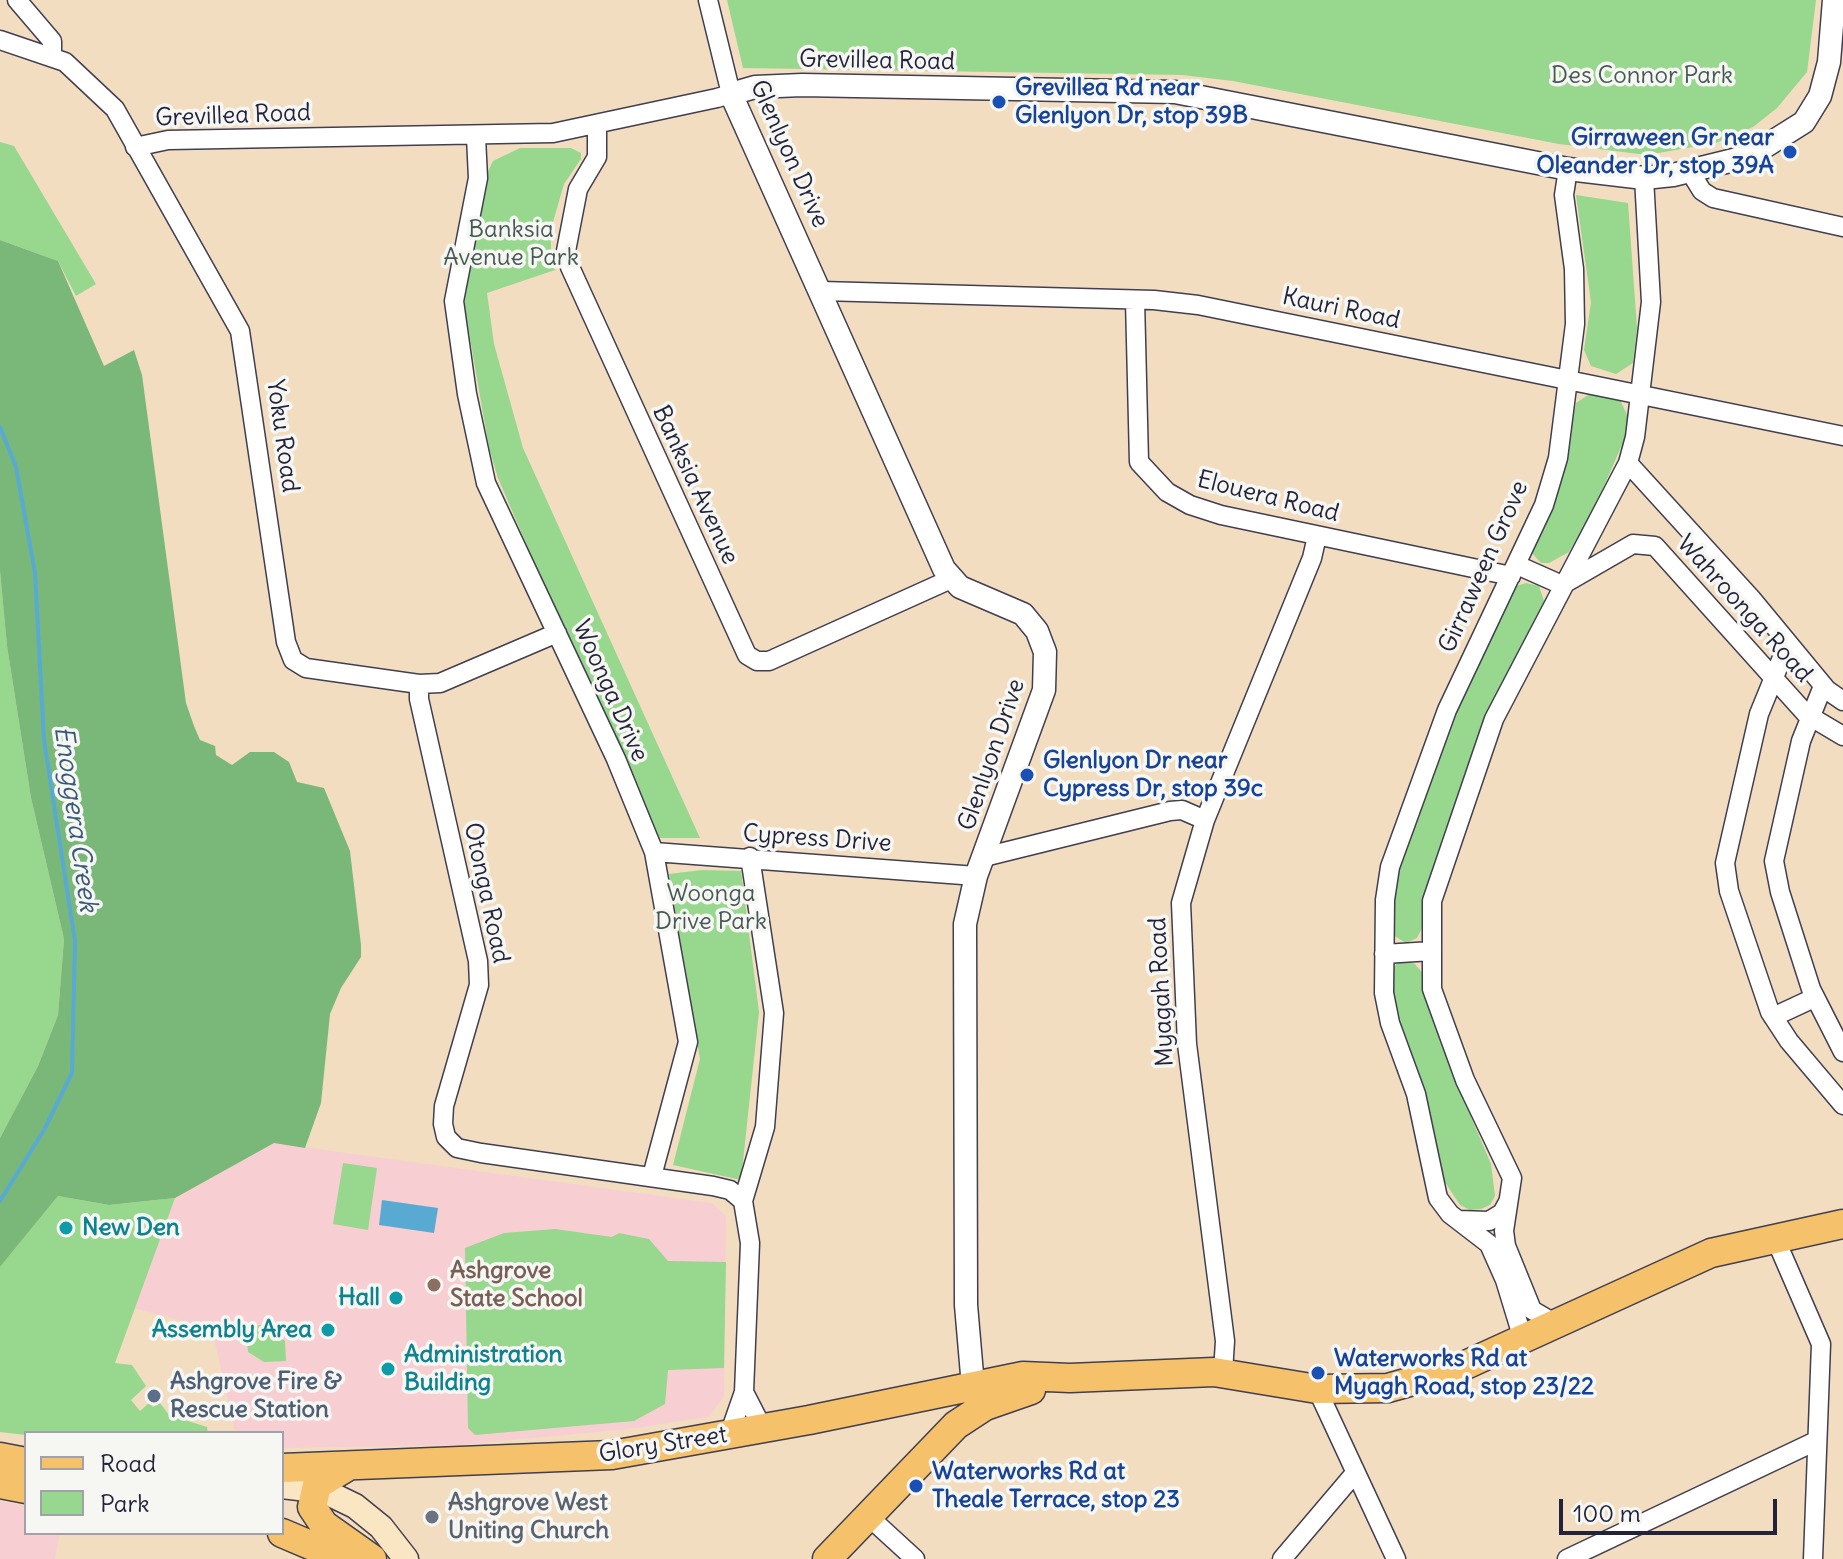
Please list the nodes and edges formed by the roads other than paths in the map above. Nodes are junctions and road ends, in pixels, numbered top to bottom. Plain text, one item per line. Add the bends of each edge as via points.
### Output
1 (17, 0) edge
2 (708, 0) edge
3 (1836, 13) edge
4 (0, 40) edge
5 (52, 57) junction
6 (731, 94) junction
7 (597, 125) junction
8 (476, 137) junction
9 (135, 147) junction
10 (1568, 169) junction
11 (1689, 170) junction
12 (1644, 178) junction
13 (1843, 227) edge
14 (821, 291) junction
15 (1135, 300) junction
16 (1568, 379) junction
17 (1640, 395) junction
18 (1843, 436) edge
19 (1628, 463) junction
20 (1317, 536) junction
21 (1514, 570) junction
22 (951, 579) junction
23 (1562, 585) junction
24 (557, 633) junction
25 (1788, 643) junction
26 (1775, 676) junction
27 (419, 684) junction
28 (1823, 686) junction
29 (1843, 701) edge
30 (1809, 717) junction
31 (1843, 736) edge
32 (1205, 820) junction
33 (654, 852) junction
34 (750, 857) junction
35 (980, 867) junction
36 (1432, 951) junction
37 (1384, 954) junction
38 (1814, 998) junction
39 (1773, 1017) junction
40 (1843, 1052) edge
41 (1843, 1105) edge
42 (652, 1176) junction
43 (1509, 1199) junction
44 (743, 1201) junction
45 (1450, 1214) junction
46 (1843, 1224) edge
47 (1775, 1238) junction
48 (1511, 1278) junction
49 (1556, 1324) junction
50 (1523, 1339) junction
51 (1223, 1372) junction
52 (1317, 1389) junction
53 (744, 1392) junction
54 (976, 1397) junction
55 (809, 1420) junction
56 (763, 1429) junction
57 (729, 1435) junction
58 (940, 1441) junction
59 (1816, 1441) junction
60 (0, 1457) edge
61 (24, 1462) edge
62 (348, 1466) junction
63 (284, 1468) edge
64 (1355, 1473) junction
65 (0, 1484) edge
66 (284, 1486) edge
67 (24, 1489) edge
68 (315, 1489) junction
69 (868, 1516) junction
70 (284, 1534) edge
71 (343, 1559) edge
72 (372, 1559) edge
73 (406, 1559) edge
74 (827, 1559) edge
75 (915, 1559) edge
76 (1282, 1559) edge
77 (1396, 1559) edge
78 (1567, 1559) edge
79 (1813, 1559) edge

1 - 5 street via 52,41
2 - 6 street, Glenlyon Drive
3 - 11 street via 1820,96 1804,122 1750,156
4 - 5 street, Yoku Road
5 - 9 street, Yoku Road via 75,68 115,109
6 - 7 street, Grevillea Road
6 - 10 street, Grevillea Road via 802,85 1175,92
6 - 14 street, Glenlyon Drive
7 - 8 street, Grevillea Road
7 - 22 street, Banksia Avenue via 597,157 578,189 566,251 570,267 747,655 769,661
8 - 9 street, Grevillea Road via 168,140
8 - 24 street, Woonga Drive via 478,178 454,301 467,394 486,483
9 - 27 street, Yoku Road via 240,331 286,642 293,660 306,668
10 - 12 street
10 - 16 street, Girraween Grove via 1564,195 1575,324
11 - 12 street
11 - 13 street via 1713,198
12 - 17 street, Girraween Grove via 1651,302
14 - 15 street, Kauri Road
14 - 22 street, Glenlyon Drive
15 - 16 street, Kauri Road via 1247,314
15 - 20 street, Elouera Road via 1139,462 1167,492 1190,505
16 - 17 street, Kauri Road
16 - 21 street, Girraween Grove via 1558,458 1544,505
17 - 18 street, Kauri Road
17 - 19 street, Girraween Grove
19 - 23 street, Girraween Grove
19 - 25 street, Wahroonga Road
20 - 21 street, Elouera Road
20 - 32 street, Myagah Road
21 - 23 street, Elouera Road
21 - 37 street, Girraween Grove via 1447,710 1390,867
22 - 35 street, Glenlyon Drive via 1023,614 1045,652 1044,690
23 - 26 street, Wahroonga Road via 1633,544 1655,546
23 - 36 street, Girraween Grove via 1494,719 1470,786 1432,901
24 - 27 street, Yoku Road via 440,683
24 - 33 street, Woonga Drive
25 - 26 street
25 - 28 street, Wahroonga Road
26 - 30 street, Wahroonga Road
26 - 39 street via 1759,714 1725,863 1729,891
27 - 42 street, Otonga Road via 478,961 479,985 444,1106 446,1137 457,1148 481,1153
28 - 29 street, Wahroonga Road
28 - 30 street
30 - 31 street, Wahroonga Road
30 - 38 street via 1774,861
32 - 35 street, Cypress Drive via 1170,811
32 - 51 street, Myagah Road via 1181,903 1181,972 1225,1344
33 - 34 street, Cypress Drive
33 - 42 street, Woonga Drive via 688,1042
34 - 35 street, Cypress Drive
34 - 44 street via 774,1013 765,1127
35 - 54 street, Glenlyon Drive via 967,906 964,945 967,1325
36 - 37 street
36 - 43 street, Girraween Grove via 1432,989 1465,1080 1508,1167
37 - 45 street, Girraween Grove via 1390,1023 1416,1094 1432,1177
38 - 39 street
38 - 40 street
39 - 41 street
42 - 44 street via 730,1190
43 - 45 street via 1502,1213 1489,1221 1467,1222
43 - 48 street, Girraween Grove via 1504,1237
44 - 53 street via 750,1243
45 - 48 street, Girraween Grove via 1489,1244
46 - 47 main road
47 - 49 main road via 1699,1257
47 - 59 street via 1821,1344
48 - 49 street, Girraween Grove via 1533,1311
48 - 50 street, Girraween Grove
49 - 50 main road
50 - 52 main road via 1416,1383 1358,1391
51 - 52 main road
51 - 54 main road via 1070,1378
52 - 64 street
53 - 56 street
53 - 57 street
54 - 55 main road, Glory Street
54 - 58 main road
55 - 56 main road, Glory Street
55 - 58 main road via 862,1420 925,1410 937,1419
56 - 57 main road, Glory Street
57 - 62 main road, Glory Street via 612,1455
58 - 69 main road
59 - 78 street
59 - 79 street
60 - 61 main road
62 - 63 main road, Glory Street
62 - 68 main road
64 - 76 street
64 - 77 street
65 - 67 main road
66 - 68 main road
68 - 72 main road via 312,1507 318,1519
68 - 73 main road via 369,1515
69 - 74 main road
69 - 75 street
70 - 71 main road

